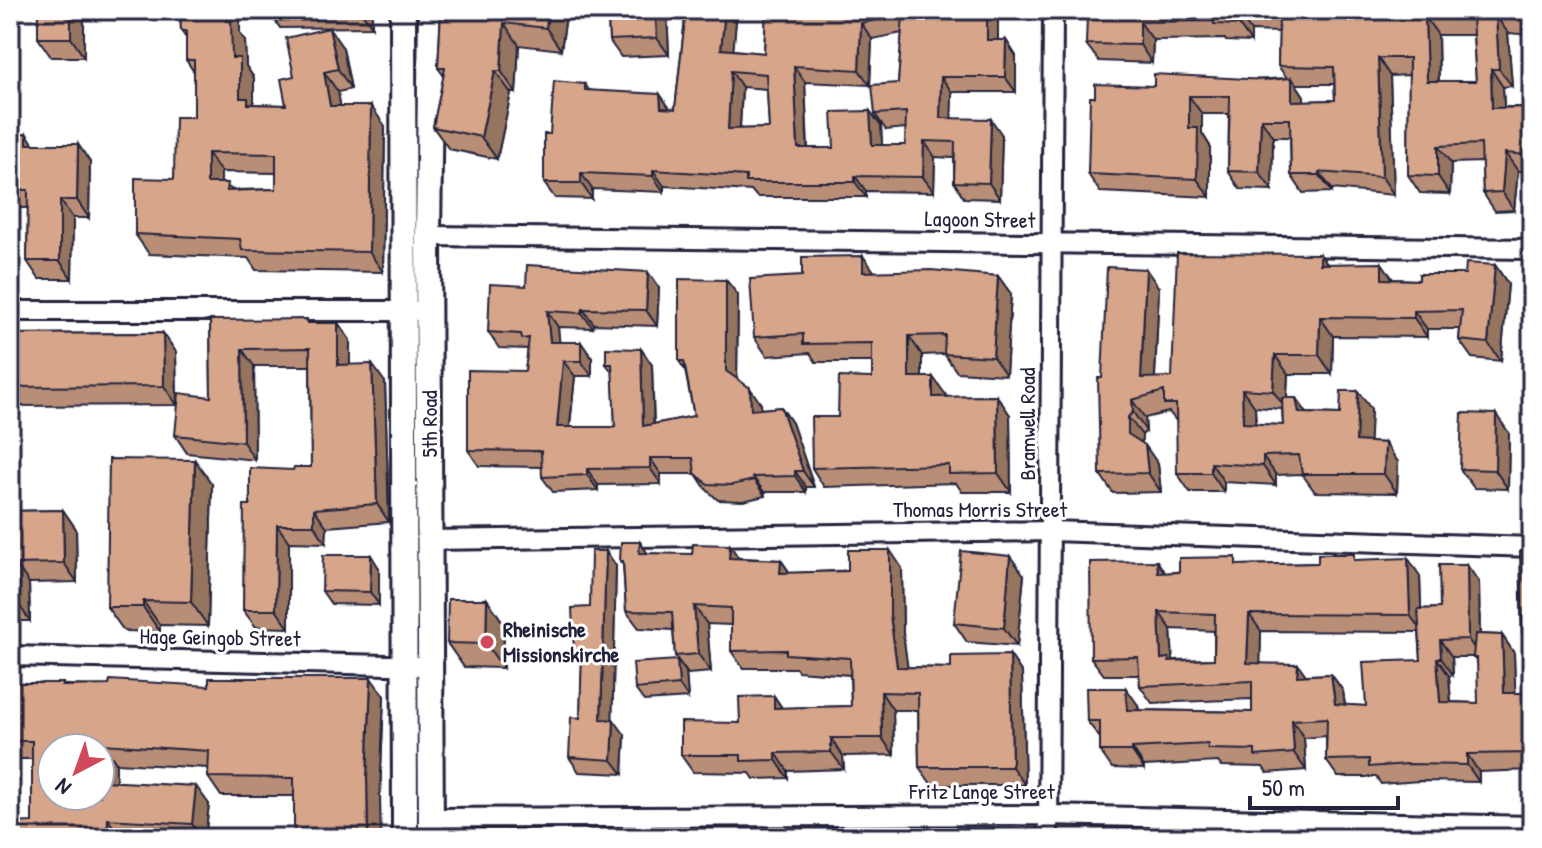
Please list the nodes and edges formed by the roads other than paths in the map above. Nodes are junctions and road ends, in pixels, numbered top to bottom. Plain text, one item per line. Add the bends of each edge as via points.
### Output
1 (403, 10) edge
2 (431, 10) edge
3 (1053, 10) edge
4 (428, 236) junction
5 (1053, 243) junction
6 (1532, 249) edge
7 (404, 310) junction
8 (10, 311) edge
9 (429, 311) junction
10 (1051, 531) junction
11 (429, 540) junction
12 (1532, 547) edge
13 (10, 656) edge
14 (404, 665) junction
15 (429, 666) junction
16 (1048, 815) junction
17 (1532, 826) edge
18 (431, 828) edge
19 (405, 838) edge
20 (1048, 838) edge

1 - 7 main road, 5th Road
2 - 4 main road, 5th Road
3 - 5 street, Bramwell Road
4 - 5 street, Lagoon Street
4 - 9 main road, 5th Road
5 - 6 street, Lagoon Street
5 - 10 street, Bramwell Road
7 - 8 street
7 - 9 street
7 - 14 main road, 5th Road
9 - 11 main road, 5th Road
10 - 11 street, Thomas Morris Street
10 - 12 street, Thomas Morris Street
10 - 16 street, Bramwell Road
11 - 15 main road, 5th Road
13 - 14 street, Hage Geingob Street
14 - 15 street, Hage Geingob Street
14 - 19 main road, 5th Road
15 - 18 main road, 5th Road
16 - 17 street, Fritz Lange Street
16 - 18 street, Fritz Lange Street
16 - 20 street, Bramwell Road

